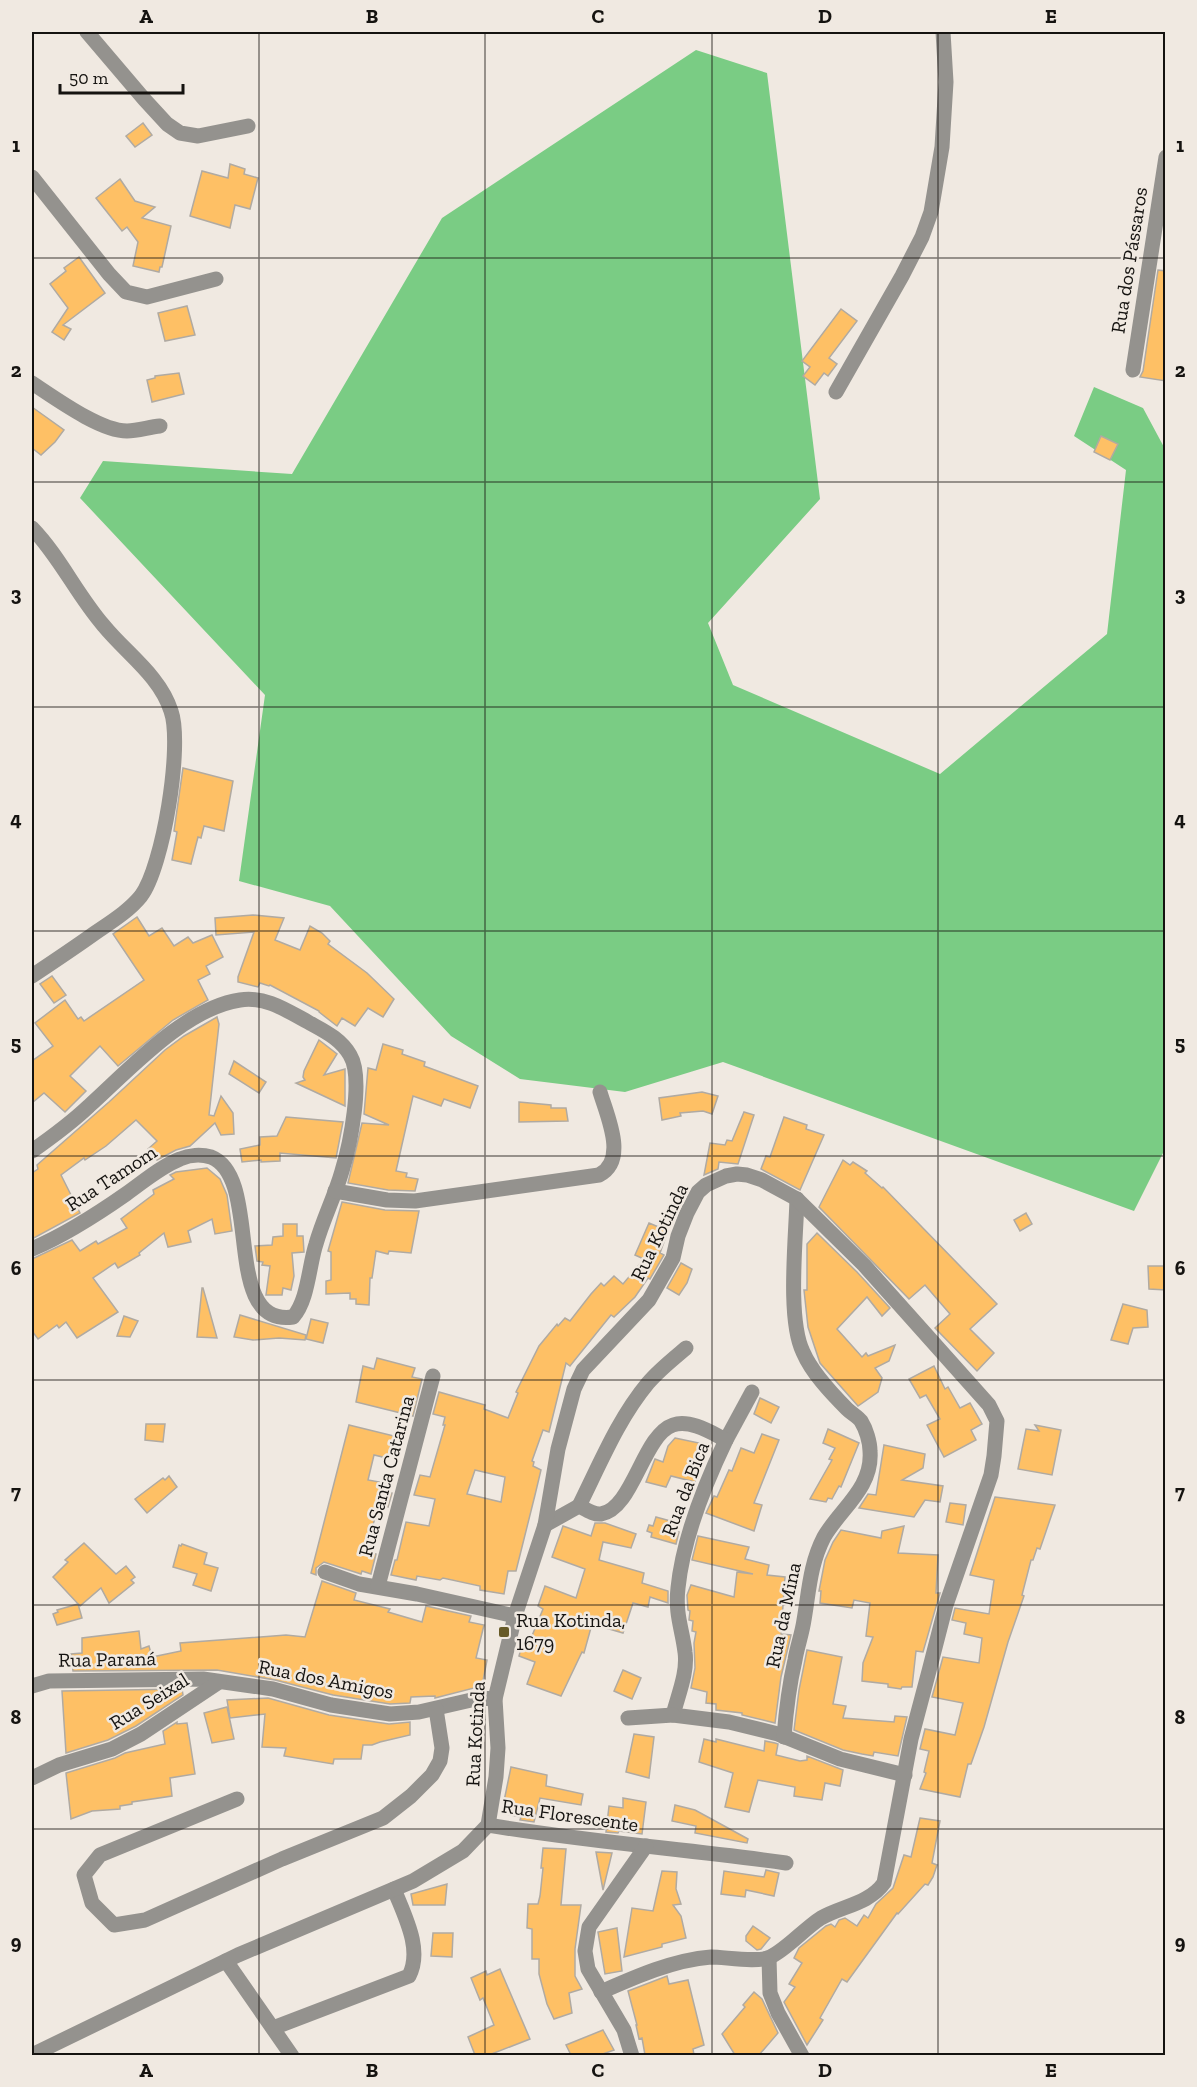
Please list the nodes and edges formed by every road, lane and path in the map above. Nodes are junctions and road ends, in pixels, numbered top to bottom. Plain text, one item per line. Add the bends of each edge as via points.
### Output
1 (87, 32) edge
2 (943, 32) edge
3 (248, 126) dead end
4 (1166, 157) edge
5 (32, 177) edge
6 (216, 279) dead end
7 (1133, 370) dead end
8 (32, 382) edge
9 (836, 392) dead end
10 (160, 426) dead end
11 (32, 528) edge
12 (32, 976) edge
13 (600, 1092) dead end
14 (32, 1151) edge
15 (335, 1191) junction
16 (797, 1199) junction
17 (32, 1249) edge
18 (686, 1348) dead end
19 (433, 1376) dead end
20 (752, 1392) dead end
21 (726, 1440) junction
22 (579, 1506) junction
23 (545, 1525) junction
24 (325, 1572) dead end
25 (378, 1586) junction
26 (514, 1616) junction
27 (219, 1682) junction
28 (32, 1686) edge
29 (495, 1699) junction
30 (436, 1709) junction
31 (673, 1715) junction
32 (628, 1718) dead end
33 (784, 1737) junction
34 (904, 1775) junction
35 (32, 1778) edge
36 (237, 1799) dead end
37 (488, 1825) junction
38 (646, 1846) junction
39 (786, 1863) dead end
40 (394, 1889) junction
41 (769, 1958) junction
42 (226, 1961) junction
43 (602, 1992) junction
44 (273, 2028) junction
45 (32, 2055) edge
46 (292, 2055) edge
47 (632, 2055) edge
48 (802, 2055) edge

1 - 3 street via 151,107 180,133 198,136
2 - 9 street via 946,82 942,147 931,212 912,256
4 - 7 street, Rua dos Pássaros
5 - 6 street via 126,292 147,297
8 - 10 street via 109,428 128,431
11 - 12 street via 104,626 162,688 172,712 175,743 166,825 155,867 141,895 122,915
13 - 15 street via 614,1144 612,1163 599,1175 415,1201
14 - 15 street, Rua Tamom via 62,1130 131,1065 175,1031 210,1009 238,1000 258,999 337,1038 351,1056 357,1071 357,1092
15 - 17 street, Rua Tamom via 316,1244 304,1297 293,1317 271,1314 255,1295 232,1181 224,1166 211,1157 180,1159 85,1221
16 - 23 street, Rua Kotinda via 762,1180 737,1174 715,1179 698,1192 672,1258 648,1300 579,1378 565,1418
16 - 33 street, Rua da Mina via 796,1336 803,1354 823,1382 861,1421 870,1452 868,1473 856,1497 831,1526 811,1570
16 - 34 street, Rua Kotinda via 864,1265 989,1405 997,1421 991,1475 946,1605
18 - 22 street via 634,1400
19 - 25 street, Rua Santa Catarina
20 - 21 street
21 - 22 street, Rua da Bica via 703,1428 675,1424 662,1431 620,1501 600,1514
21 - 31 street, Rua da Bica via 682,1559 677,1615 686,1653
22 - 23 street
23 - 26 street, Rua Kotinda
24 - 25 street, Rua Santa Catarina
25 - 26 street, Rua Santa Catarina
26 - 29 street, Rua Kotinda
27 - 28 street, Rua Paraná via 193,1678 100,1679 49,1681
27 - 30 street, Rua dos Amigos via 273,1689 372,1712 402,1714
27 - 35 street, Rua Seixal via 112,1749
29 - 30 street, Rua dos Amigos via 465,1700
29 - 37 street, Rua Kotinda via 498,1748
30 - 36 street via 440,1761 432,1775 383,1818 145,1920 114,1925 92,1903 84,1875 100,1855
31 - 32 street
31 - 33 street via 729,1722
33 - 34 street via 840,1759
34 - 41 street, Rua Kotinda via 884,1883 878,1892 820,1919
37 - 38 street, Rua Florescente
37 - 40 street via 463,1851
38 - 39 street, Rua Florescente
38 - 43 street via 589,1928 585,1951 588,1969
40 - 42 street
40 - 44 street via 413,1940 414,1966 409,1976
41 - 43 street via 689,1961
41 - 48 street via 770,1993
42 - 44 street
42 - 45 street
43 - 47 street via 624,2030
44 - 46 street

